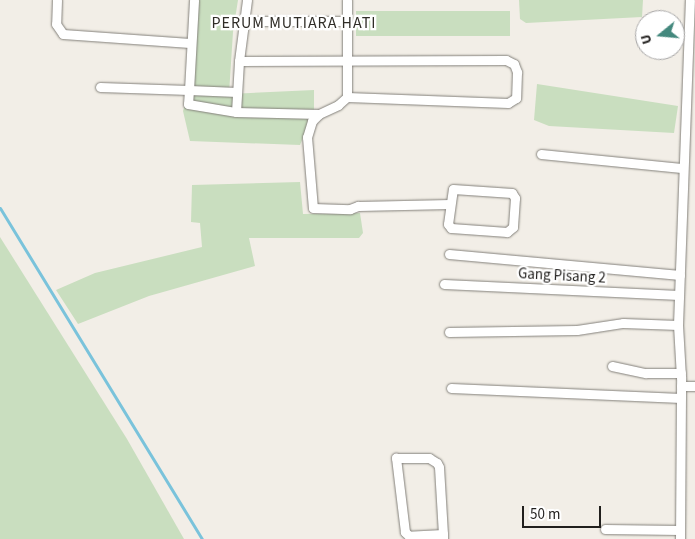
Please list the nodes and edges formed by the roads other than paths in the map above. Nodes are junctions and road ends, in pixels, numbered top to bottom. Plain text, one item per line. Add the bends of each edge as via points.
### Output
1 (57, 0) edge
2 (187, 0) edge
3 (194, 0) edge
4 (247, 0) edge
5 (347, 0) edge
6 (690, 0) edge
7 (244, 21) junction
8 (347, 21) junction
9 (190, 43) junction
10 (239, 61) junction
11 (346, 61) junction
12 (100, 87) dead end
13 (189, 90) junction
14 (237, 92) junction
15 (347, 97) junction
16 (236, 112) junction
17 (319, 114) junction
18 (541, 154) dead end
19 (681, 168) junction
20 (450, 204) junction
21 (449, 254) dead end
22 (680, 275) junction
23 (444, 284) dead end
24 (680, 295) junction
25 (678, 325) junction
26 (449, 332) dead end
27 (612, 366) dead end
28 (681, 373) junction
29 (681, 386) junction
30 (695, 386) edge
31 (451, 388) dead end
32 (681, 398) junction
33 (605, 528) dead end
34 (680, 534) edge
35 (443, 537) edge

1 - 9 street via 56,24 63,34
2 - 3 street
3 - 9 street
4 - 7 street
5 - 8 street
6 - 19 street
7 - 8 street
7 - 10 street
8 - 11 street
9 - 13 street
10 - 11 street
10 - 14 street
11 - 15 street
11 - 15 street via 506,60 514,64 517,72 516,98 508,103
12 - 13 street
13 - 14 street
13 - 16 street via 190,107
14 - 16 street
15 - 17 street via 338,106
16 - 17 street
17 - 20 street via 312,121 307,137 313,208 342,210 358,206
18 - 19 street
19 - 22 street
20 - 20 street via 448,224 451,228 507,232 513,227 515,198 509,191 453,189
21 - 22 street
22 - 24 street
23 - 24 street, Gang Pisang 2
24 - 25 street
25 - 26 street via 623,323 577,330
25 - 28 street
27 - 28 street via 646,373
28 - 29 street
29 - 30 street
29 - 32 street
31 - 32 street
32 - 34 street
33 - 34 street
35 - 35 street via 409,536 405,532 396,458 429,458 437,463

